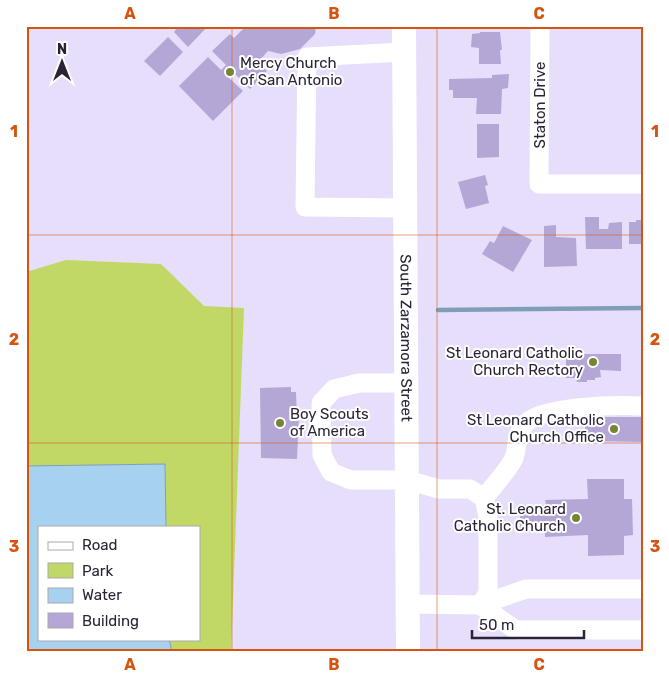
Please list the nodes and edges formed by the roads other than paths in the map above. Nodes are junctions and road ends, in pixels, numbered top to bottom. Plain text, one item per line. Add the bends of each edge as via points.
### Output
1 (404, 26) edge
2 (540, 26) edge
3 (404, 52) junction
4 (643, 184) edge
5 (405, 208) junction
6 (406, 383) junction
7 (643, 406) edge
8 (407, 480) junction
9 (484, 498) junction
10 (643, 589) edge
11 (408, 604) junction
12 (480, 605) junction
13 (643, 630) edge
14 (408, 652) edge

1 - 3 main road, South Zarzamora Street
2 - 4 street, Staton Drive via 539,184
3 - 5 main road, South Zarzamora Street
3 - 5 street via 307,57 305,207
5 - 6 main road, South Zarzamora Street
6 - 8 main road, South Zarzamora Street
6 - 8 street via 359,383 334,389 321,402 321,411 322,455 331,472 351,480
7 - 9 street via 616,404 538,415 524,424 516,439 514,457
8 - 9 street via 439,489 470,490
8 - 11 main road, South Zarzamora Street
9 - 12 street via 488,517 488,594
10 - 12 street via 526,589
11 - 12 street
11 - 14 main road, South Zarzamora Street
12 - 13 street via 516,630

